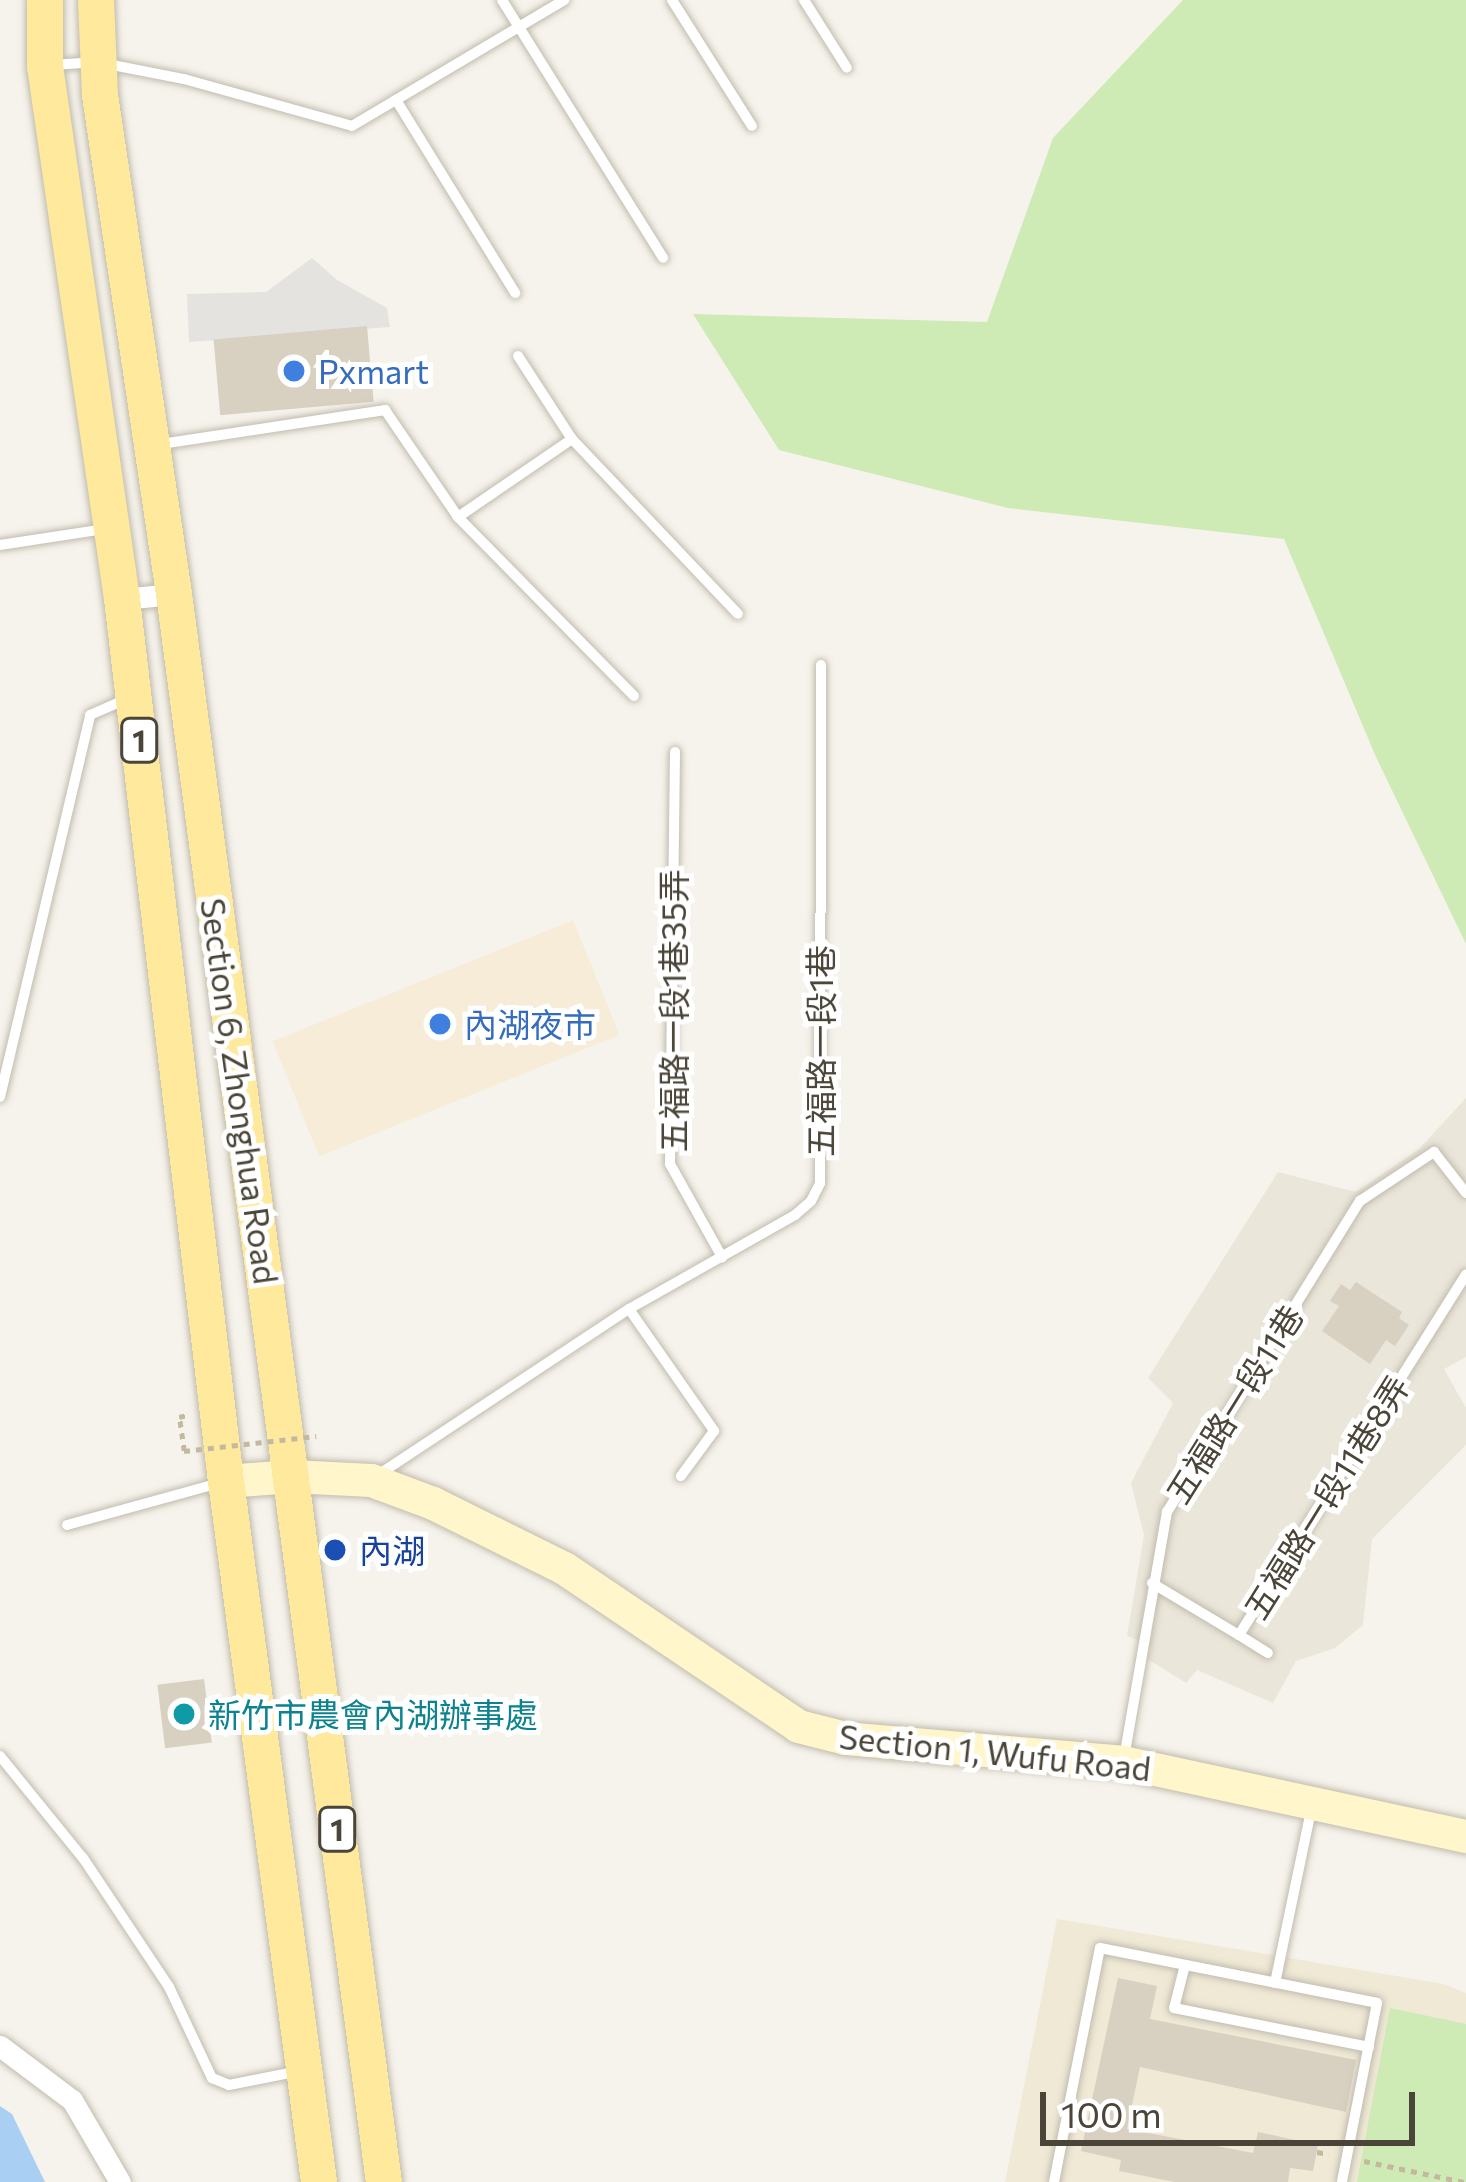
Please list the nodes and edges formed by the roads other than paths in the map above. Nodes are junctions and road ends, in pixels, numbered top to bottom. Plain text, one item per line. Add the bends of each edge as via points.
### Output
1 (45, 0) edge
2 (96, 0) edge
3 (502, 0) edge
4 (564, 0) edge
5 (671, 0) edge
6 (804, 0) edge
7 (518, 28) junction
8 (97, 62) junction
9 (45, 66) junction
10 (847, 68) dead end
11 (396, 100) junction
12 (752, 126) dead end
13 (663, 258) dead end
14 (515, 293) dead end
15 (518, 356) dead end
16 (572, 439) junction
17 (152, 445) junction
18 (458, 517) junction
19 (112, 528) junction
20 (0, 545) edge
21 (174, 594) junction
22 (122, 599) junction
23 (738, 614) dead end
24 (821, 665) dead end
25 (134, 696) junction
26 (634, 697) dead end
27 (675, 752) dead end
28 (0, 1030) edge
29 (14, 1032) junction
30 (0, 1097) edge
31 (1466, 1193) edge
32 (722, 1257) junction
33 (1466, 1274) edge
34 (628, 1309) junction
35 (291, 1476) junction
36 (681, 1476) dead end
37 (371, 1480) junction
38 (226, 1481) junction
39 (67, 1525) dead end
40 (1152, 1583) junction
41 (1239, 1635) junction
42 (1268, 1653) dead end
43 (0, 1756) edge
44 (1123, 1762) junction
45 (1312, 1803) junction
46 (1466, 1835) edge
47 (1185, 1965) junction
48 (1274, 1983) junction
49 (0, 2046) edge
50 (1369, 2047) junction
51 (303, 2071) junction
52 (120, 2182) edge
53 (319, 2182) edge
54 (384, 2182) edge
55 (1054, 2182) edge
56 (1342, 2182) edge

1 - 9 main road, Section 6, Zhonghua Road / 1
2 - 8 main road, Section 6, Zhonghua Road / 1
3 - 7 lane
4 - 7 lane
5 - 12 lane
6 - 10 lane
7 - 11 lane
7 - 13 lane
8 - 9 lane
8 - 11 lane via 352,126
8 - 17 main road, Section 6, Zhonghua Road / 1
9 - 19 main road, Section 6, Zhonghua Road / 1
11 - 14 lane
15 - 16 lane
16 - 18 lane
16 - 23 lane
17 - 18 lane via 385,410
17 - 21 main road, Section 6, Zhonghua Road / 1
18 - 26 lane
19 - 20 lane
19 - 22 main road, Section 6, Zhonghua Road / 1
21 - 22 street
21 - 35 main road, Section 6, Zhonghua Road / 1
22 - 25 main road, Section 6, Zhonghua Road / 1
24 - 32 lane, 五福路一段1巷 via 820,1183 795,1216
25 - 29 lane via 90,715
25 - 38 main road, Section 6, Zhonghua Road / 1
27 - 32 lane, 五福路一段1巷35弄 via 670,1164
28 - 29 lane
29 - 30 lane
31 - 40 lane, 五福路一段11巷 via 1434,1152 1360,1201 1167,1511
32 - 34 lane, 五福路一段1巷
33 - 41 lane, 五福路一段11巷8弄
34 - 36 lane via 714,1431
34 - 37 lane, 五福路一段1巷
35 - 37 main road, Section 1, Wufu Road
35 - 38 main road, Section 1, Wufu Road
35 - 54 main road, Section 6, Zhonghua Road / 1
37 - 44 main road, Section 1, Wufu Road via 564,1568 798,1726 844,1738
38 - 39 lane
38 - 51 main road, Section 6, Zhonghua Road / 1
40 - 41 lane, 五福路一段11巷8弄
40 - 44 lane, 五福路一段11巷
41 - 42 lane
43 - 51 lane via 83,1858 157,1969 212,2078 229,2086
44 - 45 main road, Section 1, Wufu Road
45 - 46 main road, Section 1, Wufu Road
45 - 48 lane
47 - 48 lane
47 - 50 lane via 1174,2008
47 - 55 lane via 1100,1948
48 - 50 lane via 1377,2003
49 - 52 street via 72,2100
50 - 56 lane
51 - 53 main road, Section 6, Zhonghua Road / 1

